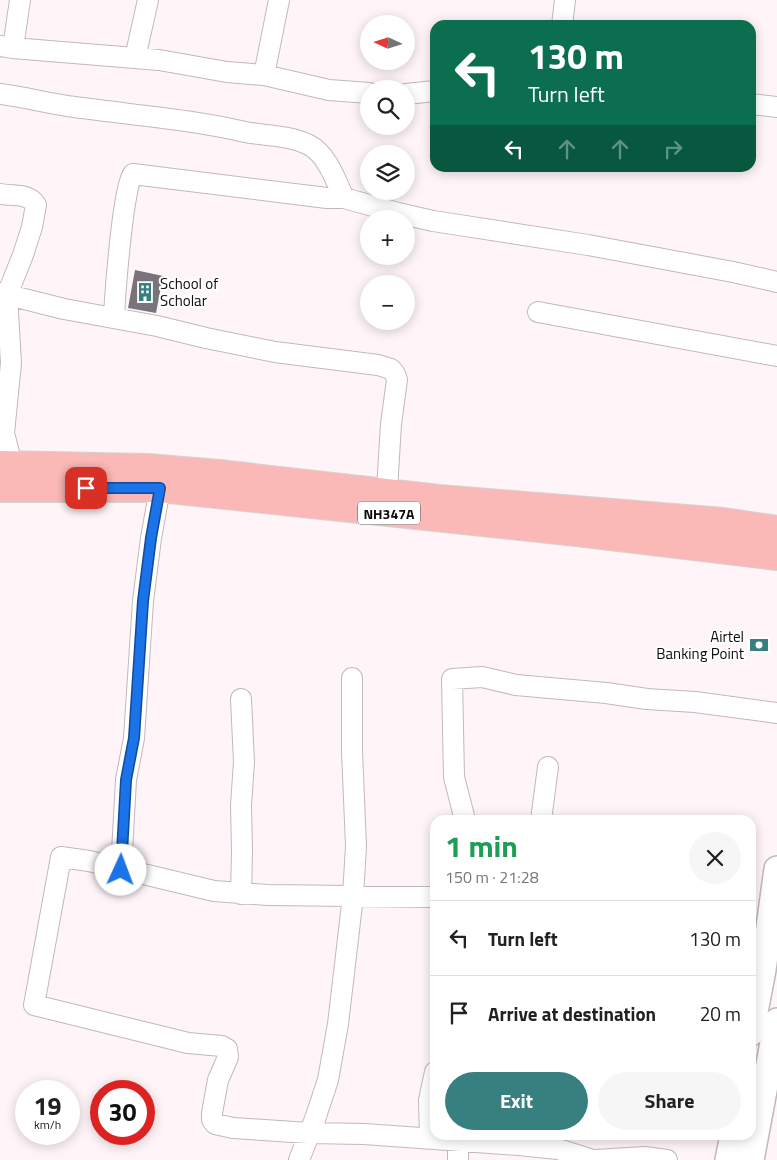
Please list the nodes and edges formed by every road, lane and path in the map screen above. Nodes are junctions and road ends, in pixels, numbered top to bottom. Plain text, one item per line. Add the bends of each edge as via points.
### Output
1 (20, 0) edge
2 (148, 0) edge
3 (279, 0) edge
4 (564, 0) edge
5 (562, 20) edge
6 (6, 47) edge
7 (135, 58) junction
8 (264, 75) junction
9 (360, 92) edge
10 (430, 92) edge
11 (415, 93) edge
12 (0, 94) edge
13 (756, 105) edge
14 (777, 108) edge
15 (0, 194) edge
16 (344, 198) junction
17 (777, 282) edge
18 (4, 294) edge
19 (538, 312) dead end
20 (114, 317) junction
21 (777, 356) edge
22 (6, 477) edge
23 (160, 488) junction
24 (387, 503) junction
25 (777, 530) edge
26 (777, 556) edge
27 (352, 678) dead end
28 (241, 699) dead end
29 (777, 713) edge
30 (548, 767) dead end
31 (464, 815) edge
32 (542, 815) edge
33 (777, 869) edge
34 (121, 870) junction
35 (241, 894) junction
36 (354, 896) junction
37 (430, 897) edge
38 (757, 969) edge
39 (765, 1020) edge
40 (430, 1095) edge
41 (756, 1110) edge
42 (309, 1133) junction
43 (430, 1138) joint
44 (435, 1140) edge
45 (499, 1140) edge
46 (508, 1140) edge
47 (732, 1140) edge
48 (753, 1140) edge
49 (458, 1150) edge
50 (299, 1160) edge
51 (594, 1160) edge
52 (667, 1160) edge
53 (728, 1160) edge
54 (751, 1160) edge

1 - 6 street
2 - 7 street
3 - 8 street
4 - 5 street
6 - 7 street
7 - 8 street
8 - 9 street via 328,90
10 - 11 street
12 - 16 street via 73,107 218,125 309,145 328,166
13 - 14 street
15 - 18 street via 28,196 36,205 24,255
16 - 17 street via 433,220 588,245
16 - 20 street via 132,174 124,210
18 - 20 street
18 - 22 street via 11,363 4,433
19 - 21 street
20 - 24 street via 266,350 391,369 397,380
22 - 23 highway, NH347A
22 - 24 highway via 147,468 219,474
23 - 24 highway, NH347A
23 - 34 street via 143,601
24 - 25 highway via 449,500 723,522
24 - 26 highway, NH347A via 577,532
27 - 36 street
28 - 35 street via 244,762 240,805
29 - 31 street via 516,685 482,677 452,679 454,777
30 - 32 street
33 - 38 street
34 - 35 street
34 - 42 street via 61,857 34,1005 172,1039 222,1046 227,1049 228,1057 218,1080 212,1113 215,1124
35 - 36 street
36 - 37 street
36 - 42 street via 328,1080
38 - 39 street
39 - 41 street
40 - 43 street
42 - 43 street
42 - 50 street
44 - 49 street
45 - 49 street
46 - 51 street via 558,1149
47 - 53 street
48 - 54 street
51 - 52 street via 645,1157

